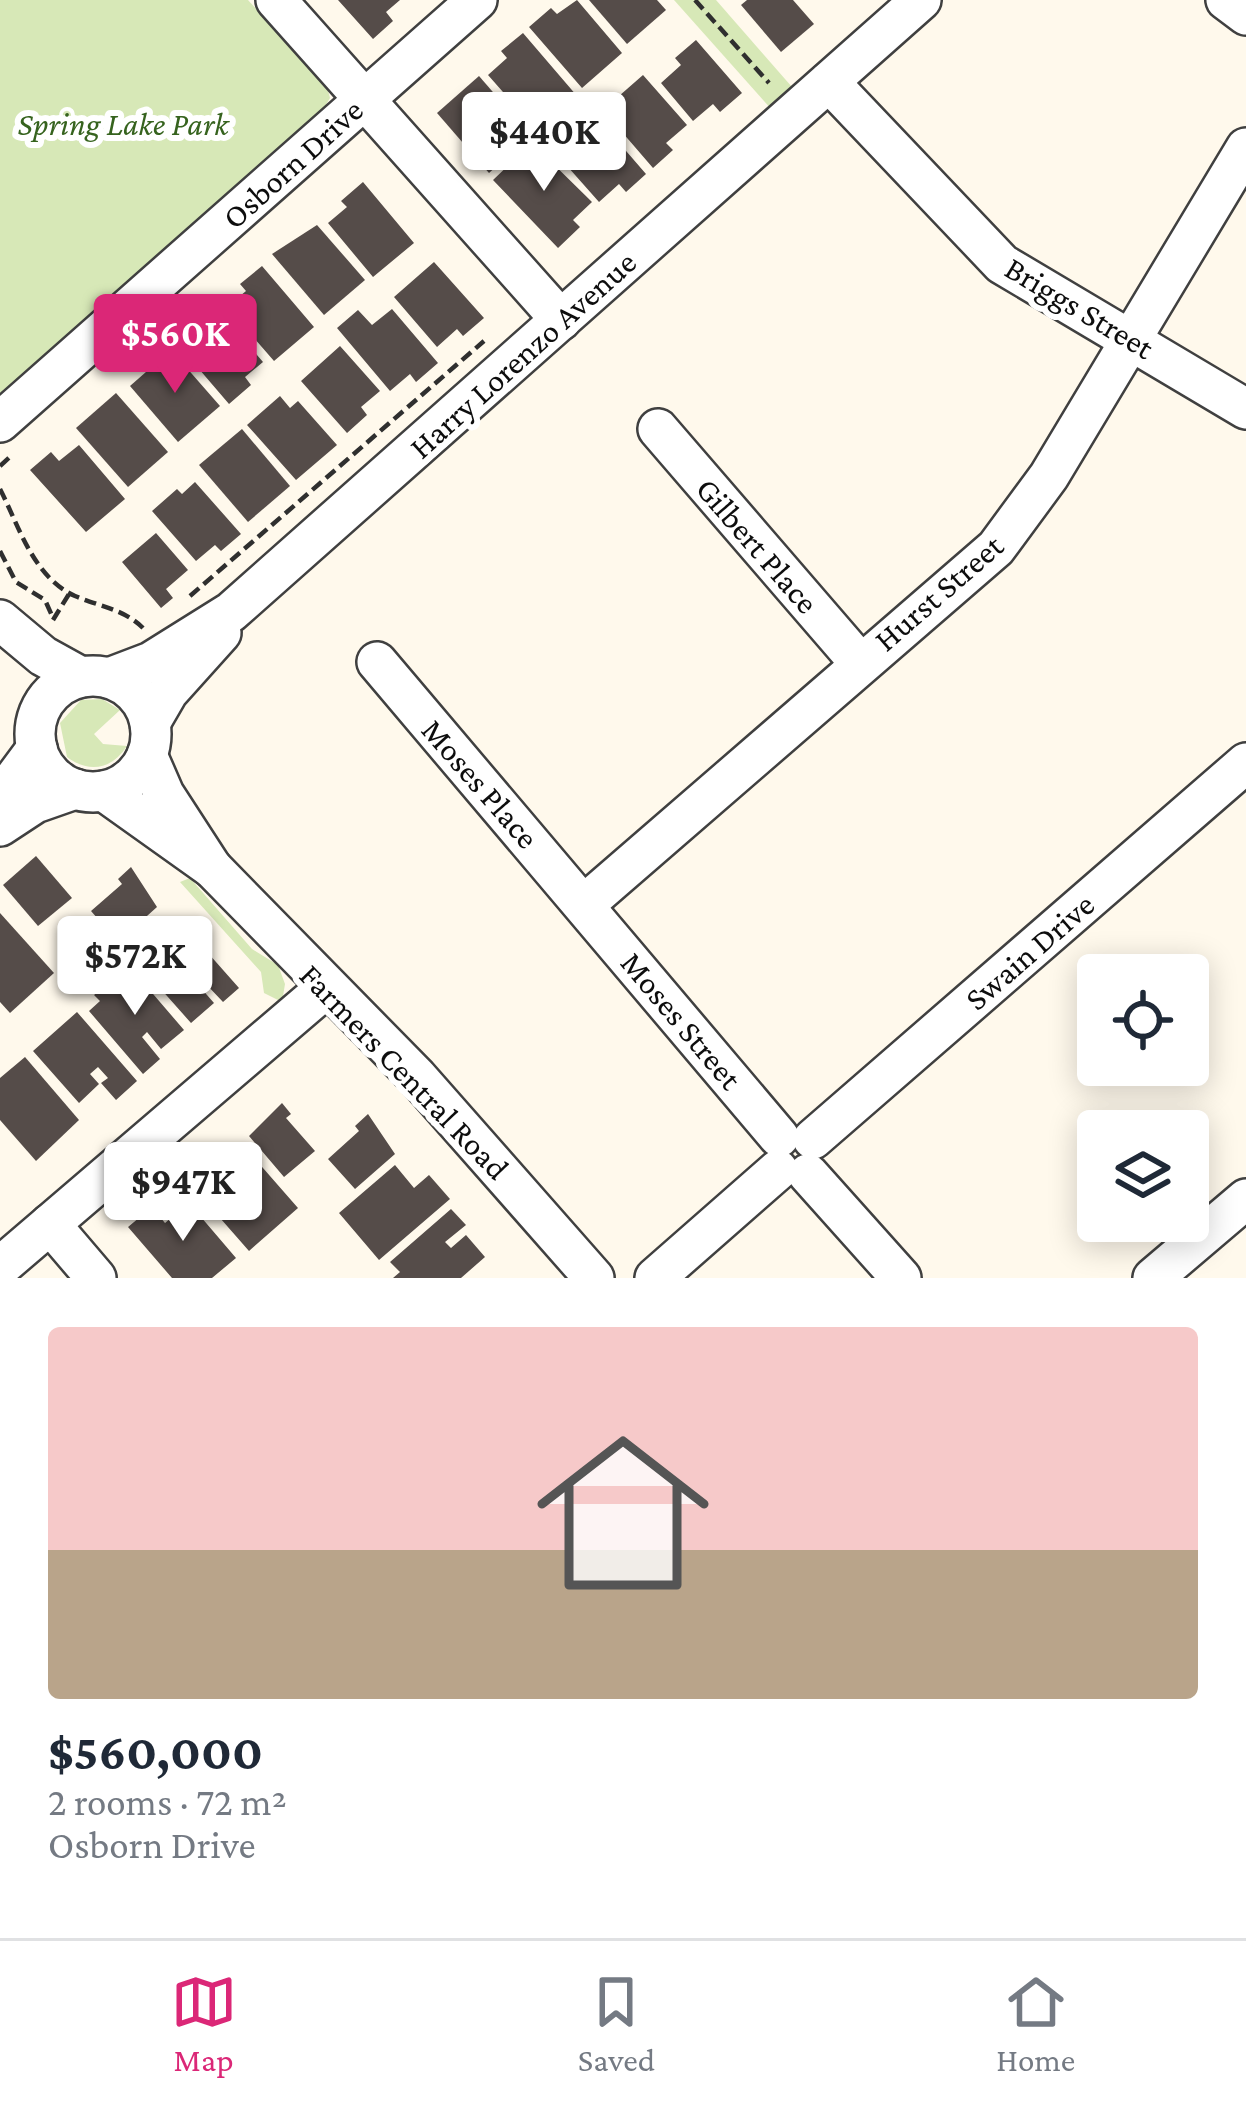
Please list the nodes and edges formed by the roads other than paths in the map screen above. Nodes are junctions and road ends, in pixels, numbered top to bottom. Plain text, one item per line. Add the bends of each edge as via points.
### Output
1 (276, 0) edge
2 (477, 0) edge
3 (921, 0) edge
4 (1226, 0) edge
5 (1246, 15) edge
6 (829, 82) junction
7 (364, 100) junction
8 (1246, 148) edge
9 (560, 320) junction
10 (1130, 335) junction
11 (1246, 409) edge
12 (658, 429) dead end
13 (9, 436) edge
14 (231, 612) junction
15 (0, 620) edge
16 (0, 642) edge
17 (377, 662) dead end
18 (859, 662) junction
19 (95, 677) junction
20 (38, 730) junction
21 (148, 739) junction
22 (1246, 763) edge
23 (89, 790) junction
24 (0, 798) edge
25 (0, 826) edge
26 (212, 868) junction
27 (585, 904) junction
28 (327, 987) junction
29 (794, 1155) junction
30 (1246, 1199) edge
31 (50, 1224) junction
32 (0, 1267) edge
33 (96, 1278) edge
34 (594, 1278) edge
35 (655, 1278) edge
36 (901, 1278) edge
37 (1153, 1278) edge

1 - 7 street
2 - 7 street, Osborn Drive
3 - 6 street, Harry Lorenzo Avenue
4 - 5 street
6 - 9 street, Harry Lorenzo Avenue
6 - 10 street, Briggs Street via 1002,264
7 - 9 street
7 - 13 street, Osborn Drive
8 - 10 street, Hurst Street
9 - 14 street, Harry Lorenzo Avenue
10 - 11 street, Briggs Street
10 - 18 street, Hurst Street via 1049,476 996,548
12 - 18 street, Gilbert Place
14 - 19 street, Harry Lorenzo Avenue via 151,662
14 - 21 street, Harry Lorenzo Avenue via 218,640 168,692
15 - 19 street via 43,656
16 - 20 street via 25,678
17 - 27 street, Moses Place
18 - 27 street, Hurst Street
19 - 20 street via 55,690
19 - 21 street via 135,693
20 - 23 street via 48,770
20 - 24 street
21 - 23 street via 124,783
21 - 26 street, Farmers Central Road via 164,794
22 - 29 street, Swain Drive
23 - 25 street via 35,803
23 - 26 street, Farmers Central Road
26 - 28 street, Farmers Central Road
27 - 29 street, Moses Street
28 - 31 street
28 - 34 street, Farmers Central Road
29 - 35 street, Swain Drive
29 - 36 street, Moses Street
30 - 37 street
31 - 32 street
31 - 33 street

